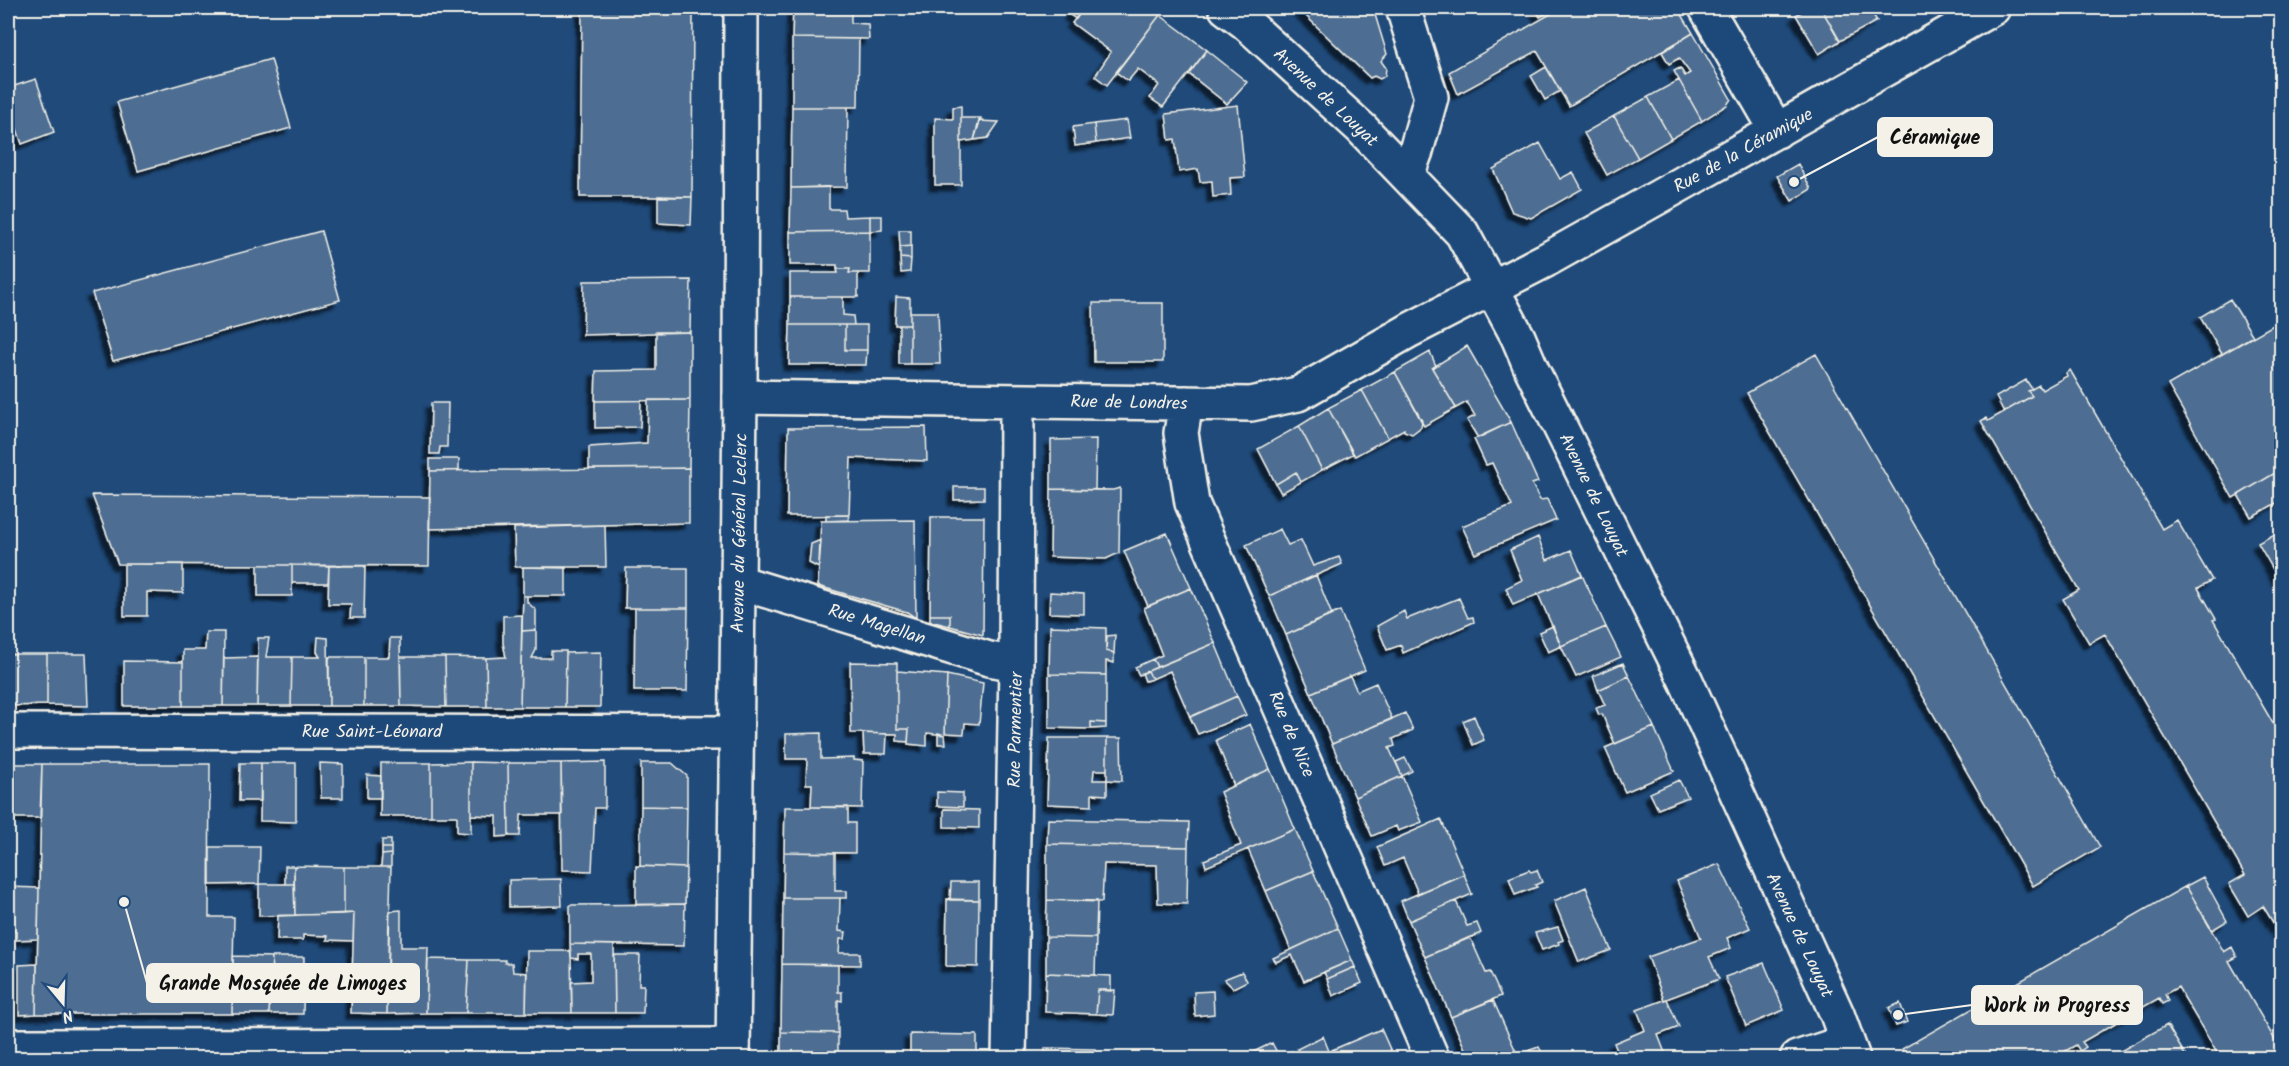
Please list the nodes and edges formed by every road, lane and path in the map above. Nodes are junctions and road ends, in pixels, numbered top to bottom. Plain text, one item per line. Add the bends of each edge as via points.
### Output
1 (741, 8) edge
2 (1226, 8) edge
3 (1403, 8) edge
4 (1706, 8) edge
5 (1993, 8) edge
6 (1777, 131) junction
7 (1407, 175) junction
8 (1491, 288) junction
9 (740, 398) junction
10 (1017, 400) junction
11 (1186, 403) junction
12 (738, 582) junction
13 (1016, 664) junction
14 (8, 731) edge
15 (736, 733) junction
16 (8, 1046) edge
17 (1850, 1050) edge
18 (390, 1052) edge
19 (733, 1052) edge
20 (1009, 1059) edge
21 (1432, 1059) edge
22 (1797, 1059) edge

1 - 9 street, Avenue du Général Leclerc
2 - 7 street, Avenue de Louyat via 1361,128
3 - 7 street via 1431,97
4 - 6 street
5 - 6 street, Rue de la Céramique
6 - 8 street, Rue de la Céramique
7 - 8 street, Avenue de Louyat via 1462,233
8 - 11 street, Rue de Londres via 1298,394 1251,404
8 - 17 street, Avenue de Louyat via 1686,681
9 - 10 street, Rue de Londres
9 - 12 street, Avenue du Général Leclerc
10 - 11 street, Rue de Londres
10 - 13 street, Rue Parmentier
11 - 21 street, Rue de Nice via 1181,433 1192,503
12 - 13 street, Rue Magellan
12 - 15 street, Avenue du Général Leclerc
13 - 20 street, Rue Parmentier
14 - 15 street, Rue Saint-Léonard
15 - 19 street, Avenue du Général Leclerc
16 - 18 street
17 - 22 street
18 - 19 street

